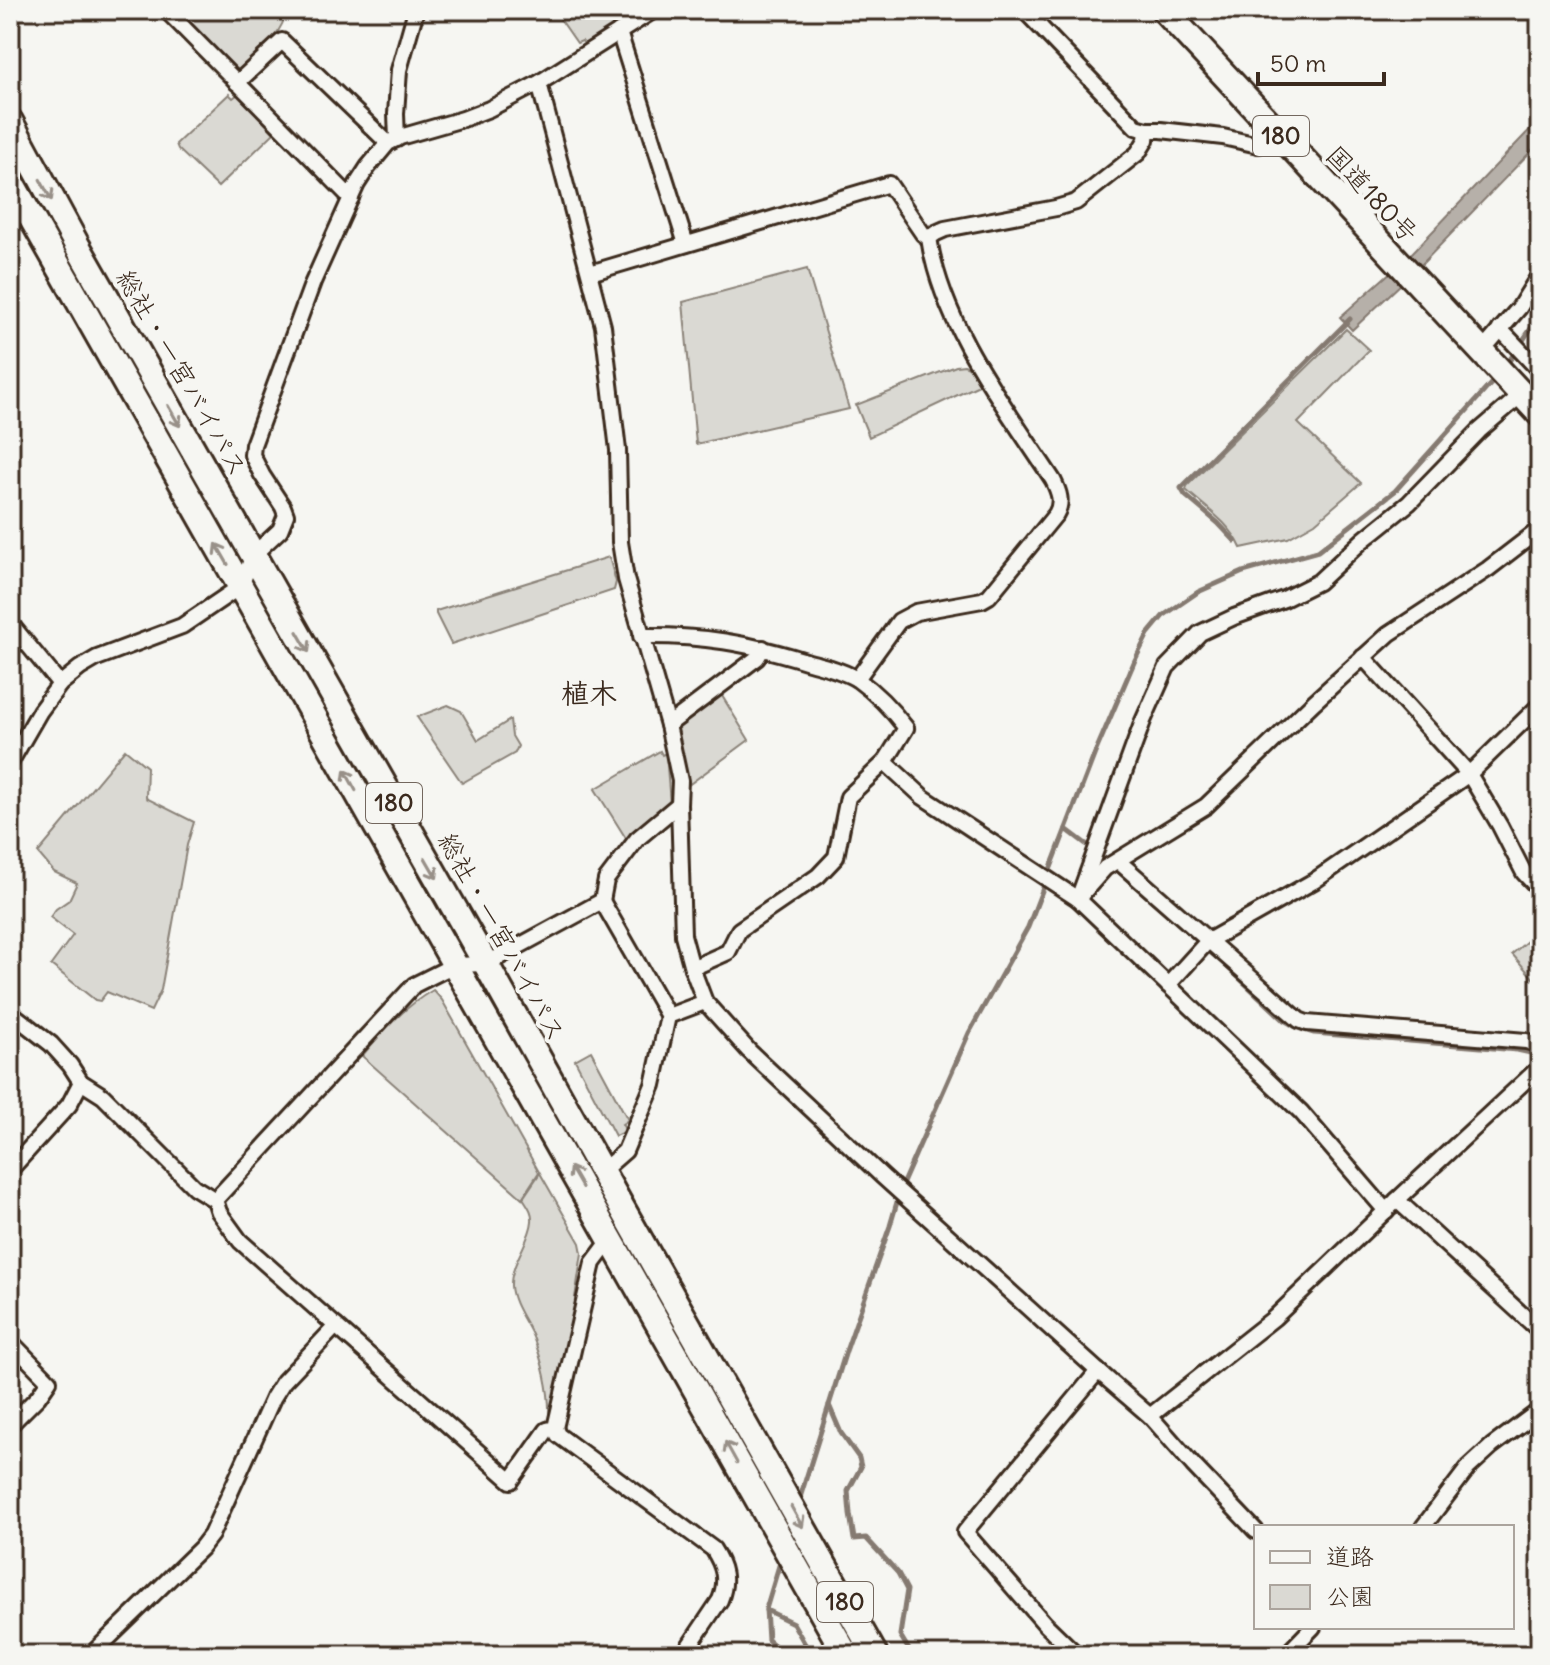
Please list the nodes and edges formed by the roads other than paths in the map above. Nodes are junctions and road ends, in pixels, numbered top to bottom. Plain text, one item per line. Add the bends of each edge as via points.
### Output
1 (166, 10) edge
2 (416, 10) edge
3 (654, 10) edge
4 (1024, 10) edge
5 (1164, 10) edge
6 (619, 32) junction
7 (237, 83) junction
8 (539, 83) junction
9 (10, 121) edge
10 (1147, 130) junction
11 (1283, 138) junction
12 (393, 141) junction
13 (10, 180) edge
14 (351, 198) junction
15 (929, 238) junction
16 (686, 244) junction
17 (590, 273) junction
18 (1540, 274) edge
19 (1504, 332) junction
20 (1485, 354) junction
21 (1536, 364) edge
22 (1518, 389) junction
23 (1540, 414) edge
24 (1540, 529) edge
25 (253, 555) junction
26 (241, 586) junction
27 (10, 623) edge
28 (641, 636) junction
29 (763, 648) junction
30 (1363, 657) junction
31 (857, 679) junction
32 (60, 684) junction
33 (1540, 705) edge
34 (668, 725) junction
35 (885, 762) junction
36 (10, 763) edge
37 (1469, 774) junction
38 (679, 804) junction
39 (1118, 861) junction
40 (1540, 890) edge
41 (1074, 897) junction
42 (602, 901) junction
43 (1205, 945) junction
44 (486, 964) junction
45 (454, 965) junction
46 (692, 968) junction
47 (1168, 985) junction
48 (705, 1002) junction
49 (10, 1012) edge
50 (668, 1016) junction
51 (1540, 1045) edge
52 (1540, 1067) edge
53 (81, 1082) junction
54 (10, 1170) edge
55 (601, 1172) junction
56 (215, 1200) junction
57 (621, 1206) junction
58 (1391, 1206) junction
59 (605, 1229) junction
60 (336, 1326) junction
61 (1540, 1331) edge
62 (10, 1341) edge
63 (1098, 1371) junction
64 (1540, 1410) edge
65 (1150, 1416) junction
66 (10, 1425) edge
67 (555, 1428) junction
68 (1425, 1525) edge
69 (1254, 1529) edge
70 (1311, 1629) edge
71 (91, 1655) edge
72 (683, 1655) edge
73 (846, 1655) edge
74 (875, 1655) edge
75 (1077, 1655) edge
76 (1286, 1655) edge

1 - 7 street
2 - 12 street via 399,70
3 - 6 street
4 - 10 street via 1136,127
5 - 11 highway, 国道180号 / 180
6 - 8 street
6 - 16 street
7 - 12 street via 282,41
7 - 14 street
8 - 12 street via 489,109
8 - 17 street
9 -> 25 highway, 総社・一宮バイパス / 180
10 - 11 street via 1258,145
10 - 15 street via 1138,153 1076,202 945,229
11 - 20 highway, 国道180号 / 180
12 - 14 street via 368,167
26 -> 13 highway, 総社・一宮バイパス / 180
14 - 25 street via 313,282 253,445 252,455 286,515 280,530
15 - 16 street via 889,184
15 - 31 street via 941,286 970,353 1053,480 1060,507 989,596 916,612 899,621
16 - 17 street
17 - 28 street via 603,326 618,450 620,542
18 - 19 street
19 - 20 street
19 - 21 street
20 - 22 highway, 国道180号 / 180
22 - 23 highway, 国道180号 / 180
22 - 41 street via 1409,503 1318,582 1200,633 1167,667
24 - 30 street
25 - 26 street
25 -> 44 highway, 総社・一宮バイパス / 180
26 - 32 street via 182,626 97,658
45 -> 26 highway, 総社・一宮バイパス / 180
27 - 32 street
28 - 29 street via 679,635
28 - 34 street
29 - 31 street
29 - 34 street
30 - 37 street
30 - 39 street via 1206,806
31 - 35 street via 906,728
32 - 36 street
33 - 37 street
34 - 38 street via 680,781
35 - 41 street via 923,797
35 - 46 street via 848,797 836,857 818,876 739,930 728,952
37 - 40 street via 1524,873
37 - 43 street via 1314,881
38 - 42 street via 637,839 606,880
38 - 46 street via 683,935
39 - 41 street
39 - 43 street
41 - 47 street
42 - 44 street
42 - 50 street
43 - 47 street
43 - 51 street via 1307,1023
44 - 45 street
44 - 55 highway, 総社・一宮バイパス / 180
45 - 56 street via 414,985
59 -> 45 highway, 総社・一宮バイパス / 180
46 - 48 street
47 - 58 street
48 - 50 street
48 - 63 street via 749,1051 883,1177
49 - 53 street via 51,1044
50 - 55 street via 653,1085 625,1151
52 - 58 street
53 - 54 street via 69,1105
53 - 56 street via 103,1096 194,1187
55 - 57 highway, 総社・一宮バイパス / 180
56 - 60 street via 240,1241
57 - 59 highway
57 -> 74 highway, 総社・一宮バイパス / 180
58 - 61 street
58 - 65 street via 1274,1318
59 - 67 street
73 -> 59 highway, 総社・一宮バイパス / 180
60 - 67 street via 511,1481 547,1430
60 - 71 street via 273,1398 211,1535
62 - 66 street via 49,1381
63 - 65 street
63 - 75 street via 965,1532
64 - 68 street via 1468,1468
65 - 69 street
67 - 72 street via 720,1559 724,1590
70 - 76 street

